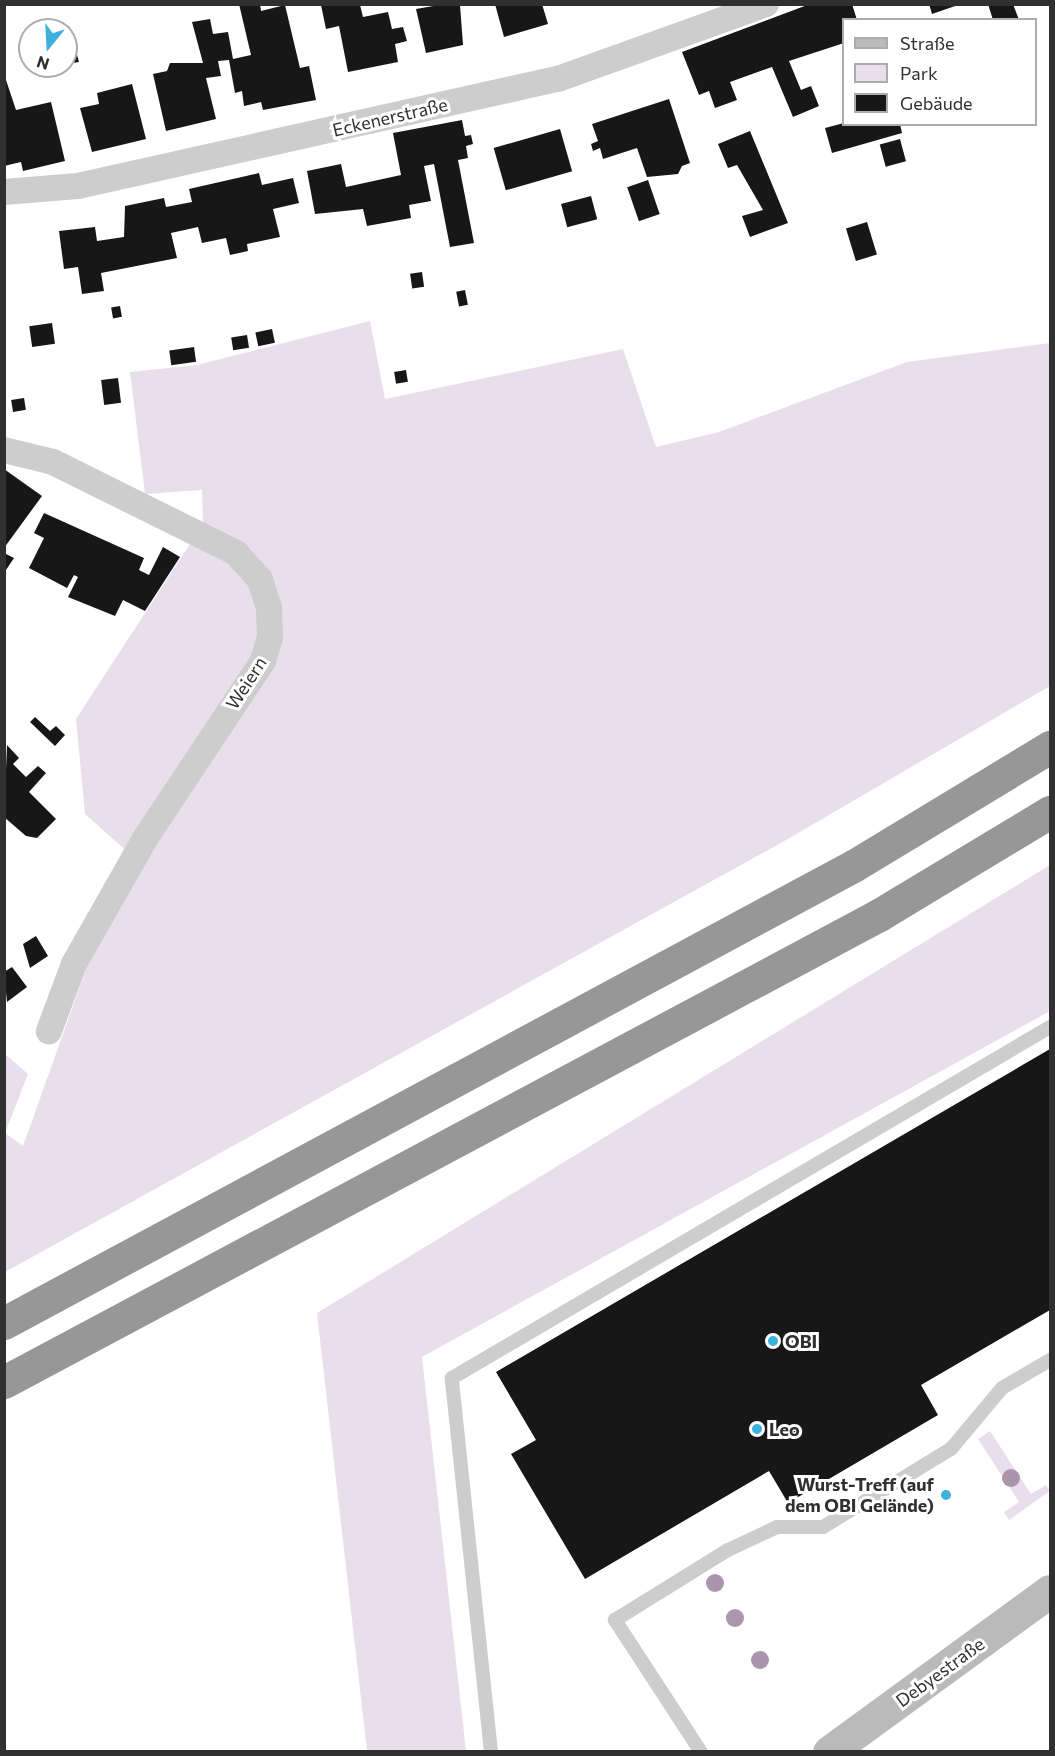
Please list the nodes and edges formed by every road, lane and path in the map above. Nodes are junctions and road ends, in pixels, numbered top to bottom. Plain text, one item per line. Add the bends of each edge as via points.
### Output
1 (765, 4) edge
2 (4, 192) edge
3 (4, 450) edge
4 (1050, 747) edge
5 (1050, 812) edge
6 (1050, 1027) edge
7 (48, 1031) dead end
8 (4, 1323) edge
9 (1050, 1360) edge
10 (4, 1382) edge
11 (1050, 1591) edge
12 (491, 1752) edge
13 (701, 1752) edge
14 (829, 1752) edge

1 - 2 street, Eckenerstraße via 558,79 78,186
3 - 7 street, Weiern via 53,462 236,553 260,580 269,608 270,637 263,661 146,837 74,964
4 - 8 highway via 855,865
5 - 10 highway via 879,915
6 - 12 lane via 453,1378
9 - 13 lane via 1002,1388 951,1449 823,1527 777,1527 728,1550 615,1620
11 - 14 main road, Debyestraße

